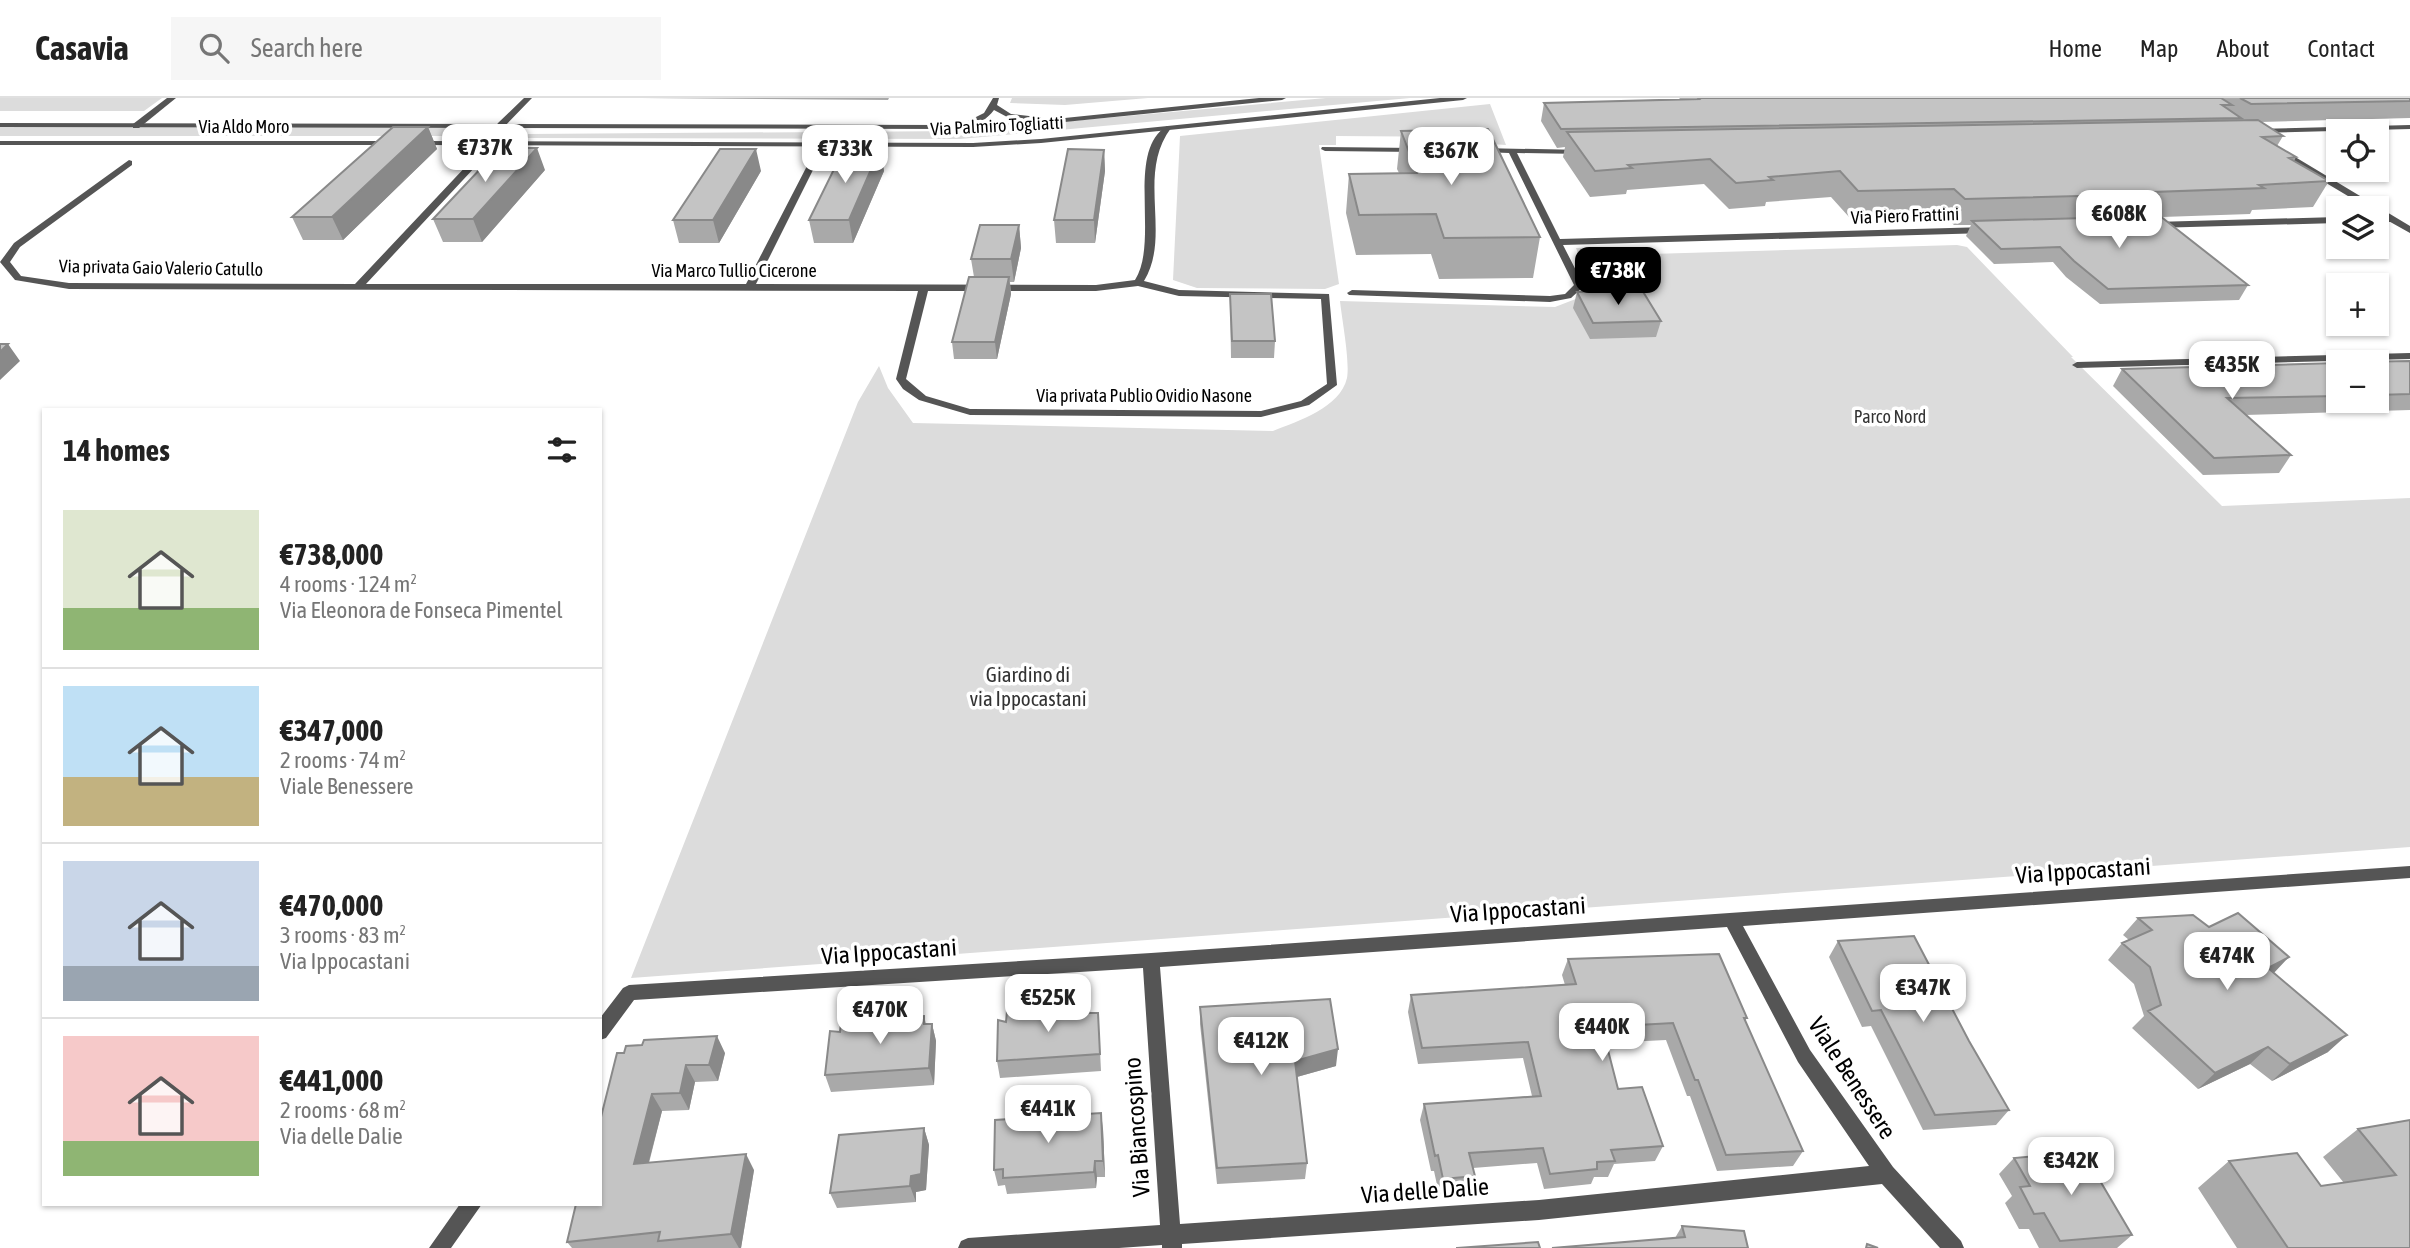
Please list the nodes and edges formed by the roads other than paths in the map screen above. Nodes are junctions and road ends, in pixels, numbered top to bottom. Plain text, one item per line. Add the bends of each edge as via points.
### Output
1 (172, 98) edge
2 (528, 98) edge
3 (1282, 98) edge
4 (1463, 98) edge
5 (995, 102) edge
6 (1055, 121) junction
7 (0, 125) edge
8 (501, 125) junction
9 (135, 126) junction
10 (965, 126) junction
11 (2410, 127) edge
12 (1167, 128) junction
13 (0, 143) edge
14 (488, 145) junction
15 (1325, 149) dead end
16 (1432, 150) edge
17 (1471, 150) edge
18 (1596, 152) edge
19 (1513, 153) junction
20 (129, 163) dead end
21 (812, 164) dead end
22 (2353, 196) edge
23 (2389, 217) edge
24 (2392, 219) joint
25 (2326, 220) edge
26 (2145, 225) edge
27 (1997, 229) edge
28 (2410, 230) edge
29 (1558, 242) junction
30 (1138, 284) junction
31 (359, 285) junction
32 (750, 286) junction
33 (924, 288) junction
34 (1352, 293) dead end
35 (2410, 356) edge
36 (2077, 365) dead end
37 (2410, 872) edge
38 (1731, 919) junction
39 (1151, 960) junction
40 (602, 1029) edge
41 (1886, 1174) junction
42 (470, 1206) edge
43 (1171, 1241) edge
44 (439, 1248) edge
45 (968, 1248) edge
46 (1954, 1248) edge

1 - 9 street
2 - 8 street
3 - 6 street, Via Palmiro Togliatti
4 - 12 street, Via Palmiro Togliatti
5 - 6 street via 1009,116
5 - 10 street via 986,115
6 - 10 street, Via Palmiro Togliatti
7 - 9 street, Via Aldo Moro
8 - 9 street, Via Aldo Moro
8 - 10 street, Via Palmiro Togliatti
8 - 14 street
11 - 22 street via 2246,131
12 - 14 street, Via Palmiro Togliatti via 943,146
12 - 30 street via 1152,161 1146,268
13 - 14 street, Via Aldo Moro
14 - 31 street
15 - 16 street
17 - 19 street
18 - 19 street
19 - 29 street
20 - 31 street, Via privata Gaio Valerio Catullo via 17,246 5,262 18,278 69,286
21 - 32 street
23 - 24 street
24 - 28 street
25 - 26 street
27 - 29 street, Via Piero Frattini
29 - 34 street via 1579,286 1568,296
30 - 33 street, Via Marco Tullio Cicerone
30 - 33 street, Via privata Publio Ovidio Nasone via 1179,293 1326,296 1332,385 1305,403 1261,414 970,412 931,402 901,379
31 - 32 street, Via Marco Tullio Cicerone
32 - 33 street, Via Marco Tullio Cicerone
35 - 36 street
37 - 38 street, Via Ippocastani
38 - 39 street, Via Ippocastani
38 - 41 street, Viale Benessere via 1804,1056
39 - 40 street, Via Ippocastani via 629,993
39 - 43 street, Via Biancospino
41 - 43 street, Via delle Dalie
41 - 46 street, Viale Benessere
42 - 44 street
43 - 45 street, Via delle Dalie

